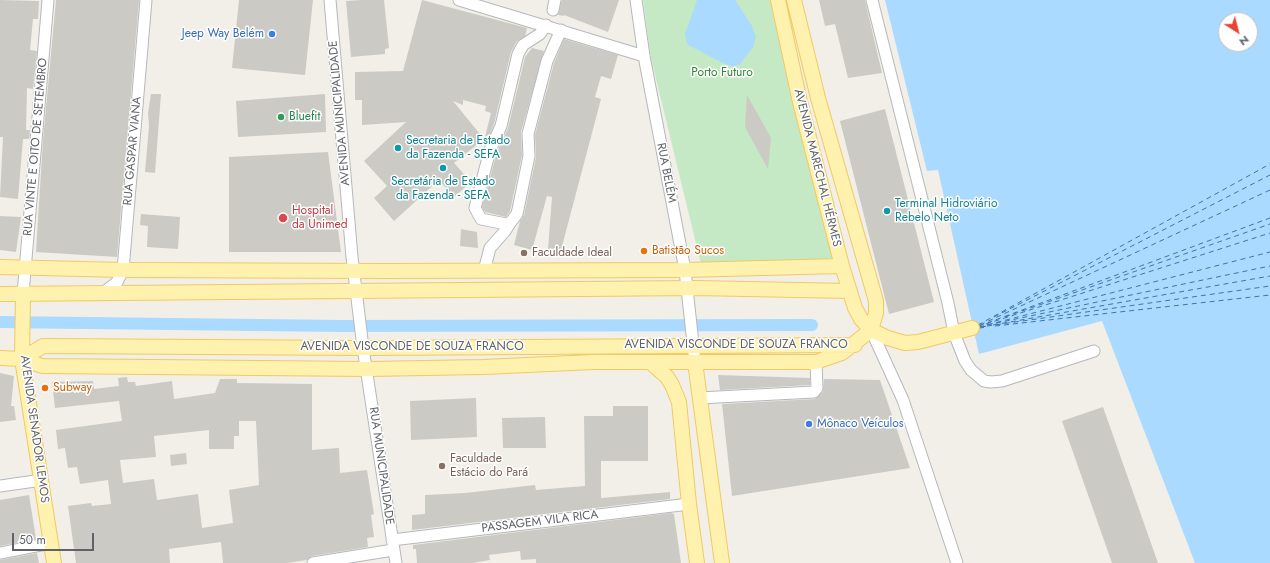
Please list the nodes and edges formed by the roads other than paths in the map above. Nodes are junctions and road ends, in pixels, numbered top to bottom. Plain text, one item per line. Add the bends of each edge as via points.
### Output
1 (48, 0) edge
2 (146, 0) edge
3 (330, 0) edge
4 (459, 0) edge
5 (636, 0) edge
6 (778, 0) edge
7 (794, 0) edge
8 (872, 0) edge
9 (546, 25) junction
10 (561, 30) junction
11 (644, 56) junction
12 (818, 98) junction
13 (800, 102) junction
14 (510, 223) junction
15 (842, 266) junction
16 (0, 267) edge
17 (25, 268) junction
18 (123, 270) junction
19 (685, 270) junction
20 (355, 271) junction
21 (484, 271) junction
22 (688, 288) junction
23 (357, 291) junction
24 (850, 291) junction
25 (103, 293) junction
26 (0, 294) edge
27 (23, 299) junction
28 (972, 328) dead end
29 (871, 330) junction
30 (954, 333) junction
31 (692, 340) junction
32 (363, 344) junction
33 (855, 345) junction
34 (536, 347) junction
35 (1094, 351) dead end
36 (0, 358) edge
37 (22, 358) junction
38 (650, 362) junction
39 (695, 362) junction
40 (816, 362) junction
41 (483, 367) junction
42 (368, 369) junction
43 (699, 398) junction
44 (42, 480) junction
45 (0, 486) edge
46 (689, 504) junction
47 (51, 543) junction
48 (393, 545) junction
49 (0, 553) edge
50 (54, 563) edge
51 (313, 563) edge
52 (396, 563) edge
53 (697, 563) edge
54 (722, 563) edge
55 (957, 563) edge

1 - 17 street, RUA VINTE E OITO DE SETEMBRO
2 - 18 street, RUA GASPAR VIANA
3 - 20 street, AVENIDA MUNICIPALIDADE
4 - 9 street
5 - 11 street, RUA BELÉM
6 - 13 main road, AVENIDA MARECHAL HÉRMES
7 - 12 main road, AVENIDA MARECHAL HÉRMES
8 - 30 street
9 - 10 street
9 - 14 street via 540,34 523,45 518,54 501,126 490,150 474,208 481,218
10 - 11 street
10 - 14 street via 547,61 528,134 529,156 517,214
11 - 19 street, RUA BELÉM
12 - 13 main road
12 - 29 main road, AVENIDA MARECHAL HÉRMES via 874,290 876,313
13 - 15 main road, AVENIDA MARECHAL HÉRMES
14 - 21 street via 490,248
15 - 19 main road
15 - 24 main road, AVENIDA MARECHAL HÉRMES
16 - 17 main road
17 - 18 main road
17 - 27 street, RUA VINTE E OITO DE SETEMBRO
18 - 20 main road
18 - 25 street, RUA GASPAR VIANA via 117,282
19 - 21 main road
19 - 22 street, RUA BELÉM
20 - 21 main road
20 - 23 street, AVENIDA MUNICIPALIDADE
22 - 23 main road
22 - 24 main road
22 - 31 street, RUA BELÉM
23 - 25 main road
23 - 32 street, AVENIDA MUNICIPALIDADE
24 - 29 main road, AVENIDA MARECHAL HÉRMES via 861,319
25 - 27 main road
26 - 27 main road
27 - 37 main road, AVENIDA SENADOR LEMOS
28 - 30 main road
29 - 30 main road via 905,343
29 - 33 main road
29 - 55 street, AVENIDA MARECHAL HÉRMES via 903,400
30 - 35 street via 971,370 984,381 991,382 1002,381
31 - 33 main road, AVENIDA VISCONDE DE SOUZA FRANCO
31 - 34 main road, AVENIDA VISCONDE DE SOUZA FRANCO
31 - 39 street, RUA BELÉM
32 - 34 main road, AVENIDA VISCONDE DE SOUZA FRANCO
32 - 37 main road, AVENIDA VISCONDE DE SOUZA FRANCO via 43,346
32 - 42 street, AVENIDA MUNICIPALIDADE
33 - 40 main road, AVENIDA VISCONDE DE SOUZA FRANCO via 842,353
34 - 41 main road
36 - 37 main road, AVENIDA VISCONDE DE SOUZA FRANCO
37 - 42 main road, AVENIDA VISCONDE DE SOUZA FRANCO via 42,366
37 - 44 main road, AVENIDA SENADOR LEMOS
38 - 39 main road, AVENIDA VISCONDE DE SOUZA FRANCO
38 - 41 main road, AVENIDA VISCONDE DE SOUZA FRANCO
38 - 46 main road via 669,381 679,402
39 - 40 main road, AVENIDA VISCONDE DE SOUZA FRANCO
39 - 43 main road
40 - 43 street via 817,388 814,392
41 - 42 main road, AVENIDA VISCONDE DE SOUZA FRANCO
42 - 48 street, RUA MUNICIPALIDADE
43 - 54 main road
44 - 45 street
44 - 47 main road, AVENIDA SENADOR LEMOS
46 - 48 street, PASSAGEM VILA RICA
46 - 53 main road
47 - 49 street
47 - 50 main road, AVENIDA SENADOR LEMOS
48 - 51 street, PASSAGEM VILA RICA
48 - 52 street, RUA MUNICIPALIDADE

